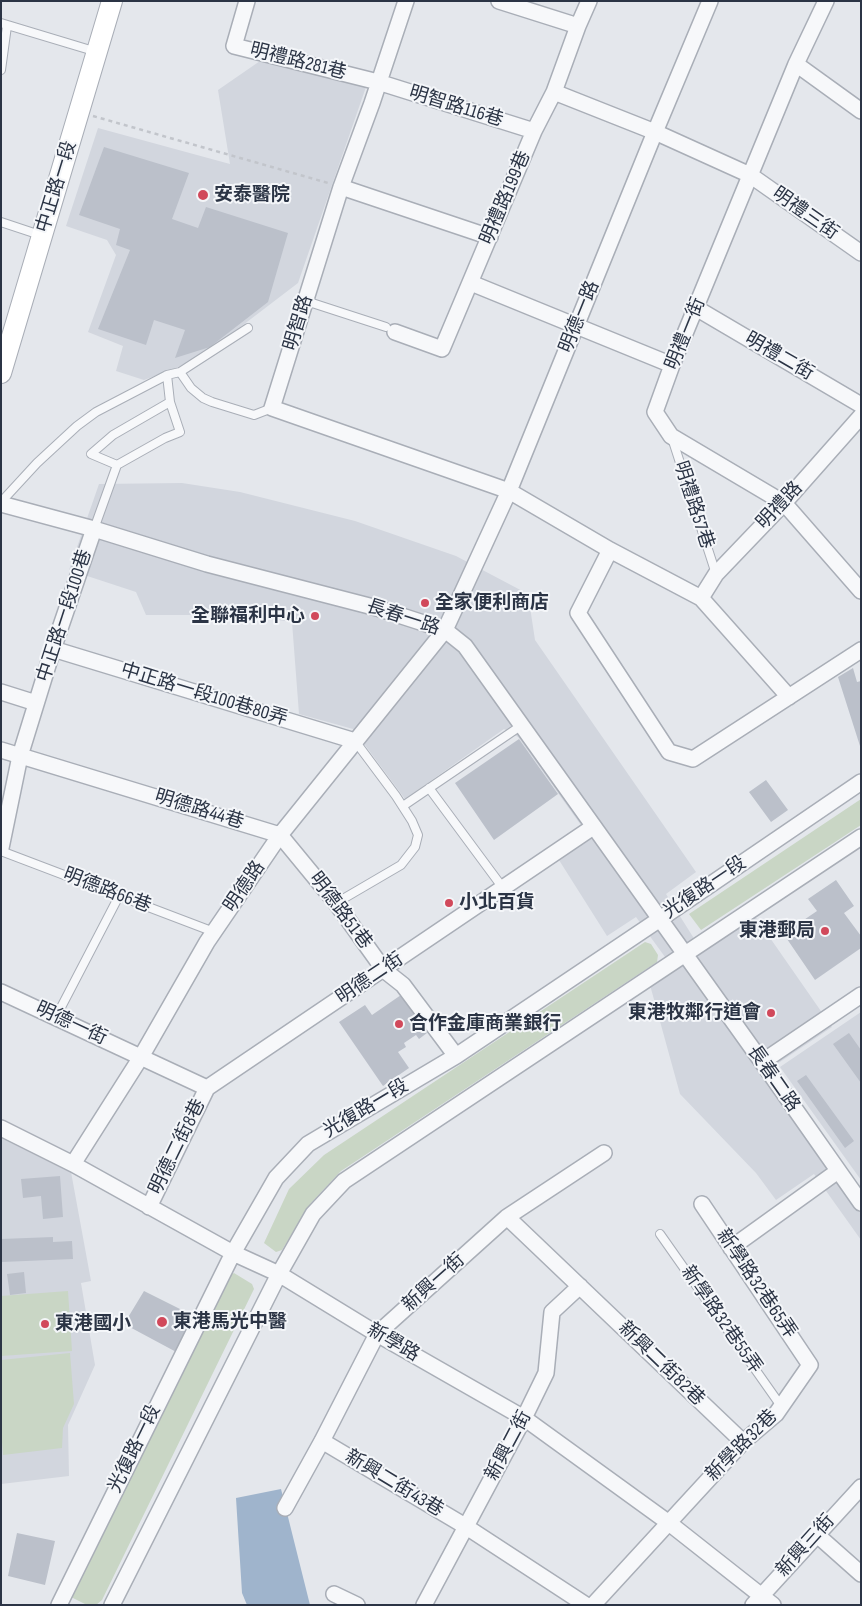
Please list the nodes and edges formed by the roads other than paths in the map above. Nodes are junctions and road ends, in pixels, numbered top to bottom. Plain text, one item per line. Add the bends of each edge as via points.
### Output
1 (112, 1) edge
2 (247, 1) edge
3 (406, 1) edge
4 (499, 1) edge
5 (589, 1) edge
6 (710, 1) edge
7 (826, 1) edge
8 (4, 24) edge
9 (578, 26) junction
10 (97, 52) junction
11 (796, 64) junction
12 (1, 70) edge
13 (378, 82) junction
14 (554, 92) junction
15 (861, 111) edge
16 (534, 131) junction
17 (655, 132) junction
18 (750, 175) junction
19 (341, 187) junction
20 (1, 222) edge
21 (42, 236) junction
22 (490, 237) junction
23 (861, 253) edge
24 (471, 283) junction
25 (306, 301) junction
26 (696, 308) junction
27 (576, 326) junction
28 (248, 328) dead end
29 (391, 330) joint
30 (672, 365) junction
31 (180, 372) junction
32 (1, 373) edge
33 (167, 375) junction
34 (170, 402) junction
35 (861, 405) edge
36 (272, 408) junction
37 (861, 416) edge
38 (671, 436) junction
39 (116, 465) junction
40 (509, 491) junction
41 (1, 503) edge
42 (784, 503) junction
43 (94, 529) junction
44 (610, 550) junction
45 (716, 574) junction
46 (861, 591) edge
47 (701, 598) junction
48 (445, 630) junction
49 (53, 649) junction
50 (861, 650) edge
51 (1, 692) edge
52 (789, 697) junction
53 (36, 703) junction
54 (522, 725) junction
55 (354, 741) junction
56 (1, 750) edge
57 (20, 756) junction
58 (861, 782) edge
59 (429, 788) junction
60 (403, 806) junction
61 (593, 827) junction
62 (280, 835) junction
63 (861, 837) edge
64 (1, 849) edge
65 (503, 888) junction
66 (119, 896) junction
67 (336, 903) junction
68 (660, 919) junction
69 (214, 932) junction
70 (685, 955) junction
71 (384, 970) junction
72 (1, 992) edge
73 (861, 995) edge
74 (56, 1017) junction
75 (456, 1056) junction
76 (141, 1057) junction
77 (762, 1062) junction
78 (207, 1088) junction
79 (1, 1128) edge
80 (604, 1153) dead end
81 (73, 1164) junction
82 (838, 1171) junction
83 (861, 1203) edge
84 (702, 1204) dead end
85 (150, 1207) junction
86 (507, 1217) junction
87 (660, 1234) dead end
88 (731, 1248) junction
89 (233, 1253) junction
90 (279, 1274) junction
91 (580, 1286) junction
92 (377, 1334) junction
93 (810, 1364) joint
94 (781, 1406) junction
95 (524, 1418) junction
96 (322, 1441) junction
97 (743, 1442) junction
98 (861, 1487) edge
99 (285, 1508) dead end
100 (669, 1523) junction
101 (465, 1526) junction
102 (816, 1534) junction
103 (861, 1574) edge
104 (334, 1594) dead end
105 (763, 1601) edge
106 (59, 1605) edge
107 (112, 1605) edge
108 (357, 1605) edge
109 (424, 1605) edge
110 (586, 1605) edge
111 (593, 1605) edge

1 - 10 main road, 中正路一段
2 - 13 street, 明禮路281巷 via 234,46
3 - 13 street, 明智路
4 - 9 street
5 - 9 street, 明禮路199巷
6 - 17 street, 明德一路
7 - 11 street, 明禮一街
8 - 10 lane
8 - 12 lane
9 - 14 street, 明禮路199巷
10 - 21 main road, 中正路一段
11 - 15 street
11 - 18 street, 明禮一街
13 - 16 street, 明智路116巷
13 - 19 street, 明智路
14 - 16 street, 明禮路199巷
14 - 17 street, 明禮三街
16 - 22 street, 明禮路199巷
17 - 18 street, 明禮三街
17 - 27 street, 明德一路
18 - 23 street, 明禮三街
18 - 26 street, 明禮一街
19 - 22 street
19 - 25 street, 明智路
20 - 21 lane
21 - 32 main road, 中正路一段
22 - 24 street, 明禮路199巷
24 - 27 street
24 - 29 street, 明禮路199巷 via 442,349
25 - 29 lane
25 - 36 street, 明智路
26 - 30 street, 明禮一街
26 - 35 street, 明禮二街
27 - 30 street
27 - 40 street, 明德一路
28 - 31 lane
30 - 38 street, 明禮一街 via 655,412
31 - 33 lane
31 - 36 lane via 191,388 212,402 254,415
33 - 34 lane
33 - 41 lane via 96,412 77,426
34 - 39 lane via 180,432
34 - 39 lane via 113,435 91,454
36 - 40 street
37 - 42 street, 明禮路
38 - 42 street, 明禮一街
38 - 45 lane, 明禮路57巷
39 - 43 lane
40 - 44 street
40 - 48 street, 明德一路
41 - 43 street, 長春一路
42 - 45 street, 明禮路
42 - 46 street, 明禮一街
43 - 48 street, 長春一路
43 - 49 street, 中正路一段100巷
44 - 47 street
44 - 52 street via 578,613 669,752 693,759
45 - 47 street, 明禮路
47 - 52 street
48 - 54 street, 長春一路 via 465,646
48 - 55 street, 明德路
49 - 53 street, 中正路一段100巷
49 - 55 street, 中正路一段100巷80弄
50 - 52 street
51 - 53 street, 中正路一段100巷
53 - 57 street, 中正路一段100巷
54 - 59 lane
54 - 61 street, 長春一路
55 - 60 lane
55 - 62 street, 明德路
56 - 57 street, 明德路44巷
57 - 62 street, 明德路44巷
57 - 64 street, 中正路一段100巷
58 - 68 street, 光復路一段
59 - 60 lane
59 - 65 lane
60 - 67 lane via 418,835 415,848 401,865
61 - 65 street, 明德二街
61 - 68 street, 長春一路
62 - 67 street, 明德路51巷
62 - 69 street, 明德路
63 - 70 street
64 - 66 lane, 明德路66巷
65 - 71 street, 明德二街
66 - 69 lane, 明德路66巷
66 - 74 lane
67 - 71 street, 明德路51巷
68 - 70 street, 長春一路
68 - 75 street, 光復路一段
69 - 76 street, 明德路
70 - 77 street, 長春二路
70 - 90 street via 344,1181 313,1214
71 - 75 street, 明德路51巷 via 403,985
71 - 78 street, 明德二街
72 - 74 street, 明德一街
73 - 77 street
74 - 76 street, 明德一街
75 - 89 street, 光復路一段 via 308,1144 276,1178
76 - 78 street
76 - 81 street, 明德路
77 - 82 street, 長春二路
78 - 85 street, 明德二街8巷
79 - 81 street, 新學路
80 - 86 street, 新興一街
81 - 85 street, 新學路
82 - 83 street, 長春二路
82 - 88 street
84 - 88 street, 新學路32巷65弄
85 - 89 street, 新學路
86 - 91 street, 新興二街82巷
86 - 92 street, 新興一街
87 - 94 lane, 新學路32巷55弄
88 - 93 street, 新學路32巷65弄
89 - 90 street, 新學路
89 - 106 street, 光復路一段
90 - 92 street, 新學路
90 - 107 street
91 - 95 street, 新興二街 via 552,1312 546,1372
91 - 97 street, 新興二街82巷
92 - 95 street, 新學路
92 - 96 street, 新興一街
93 - 94 street, 新學路32巷
94 - 97 street, 新學路32巷
95 - 100 street, 新學路
95 - 101 street, 新興二街
96 - 99 street, 新興一街
96 - 101 street, 新興二街43巷
97 - 100 street, 新學路32巷
98 - 102 street, 新興三街
100 - 105 street, 新學路
100 - 111 street, 新學路32巷
101 - 109 street, 新興二街
101 - 110 street, 新興二街43巷
102 - 103 street
102 - 105 street, 新興三街
104 - 108 street

